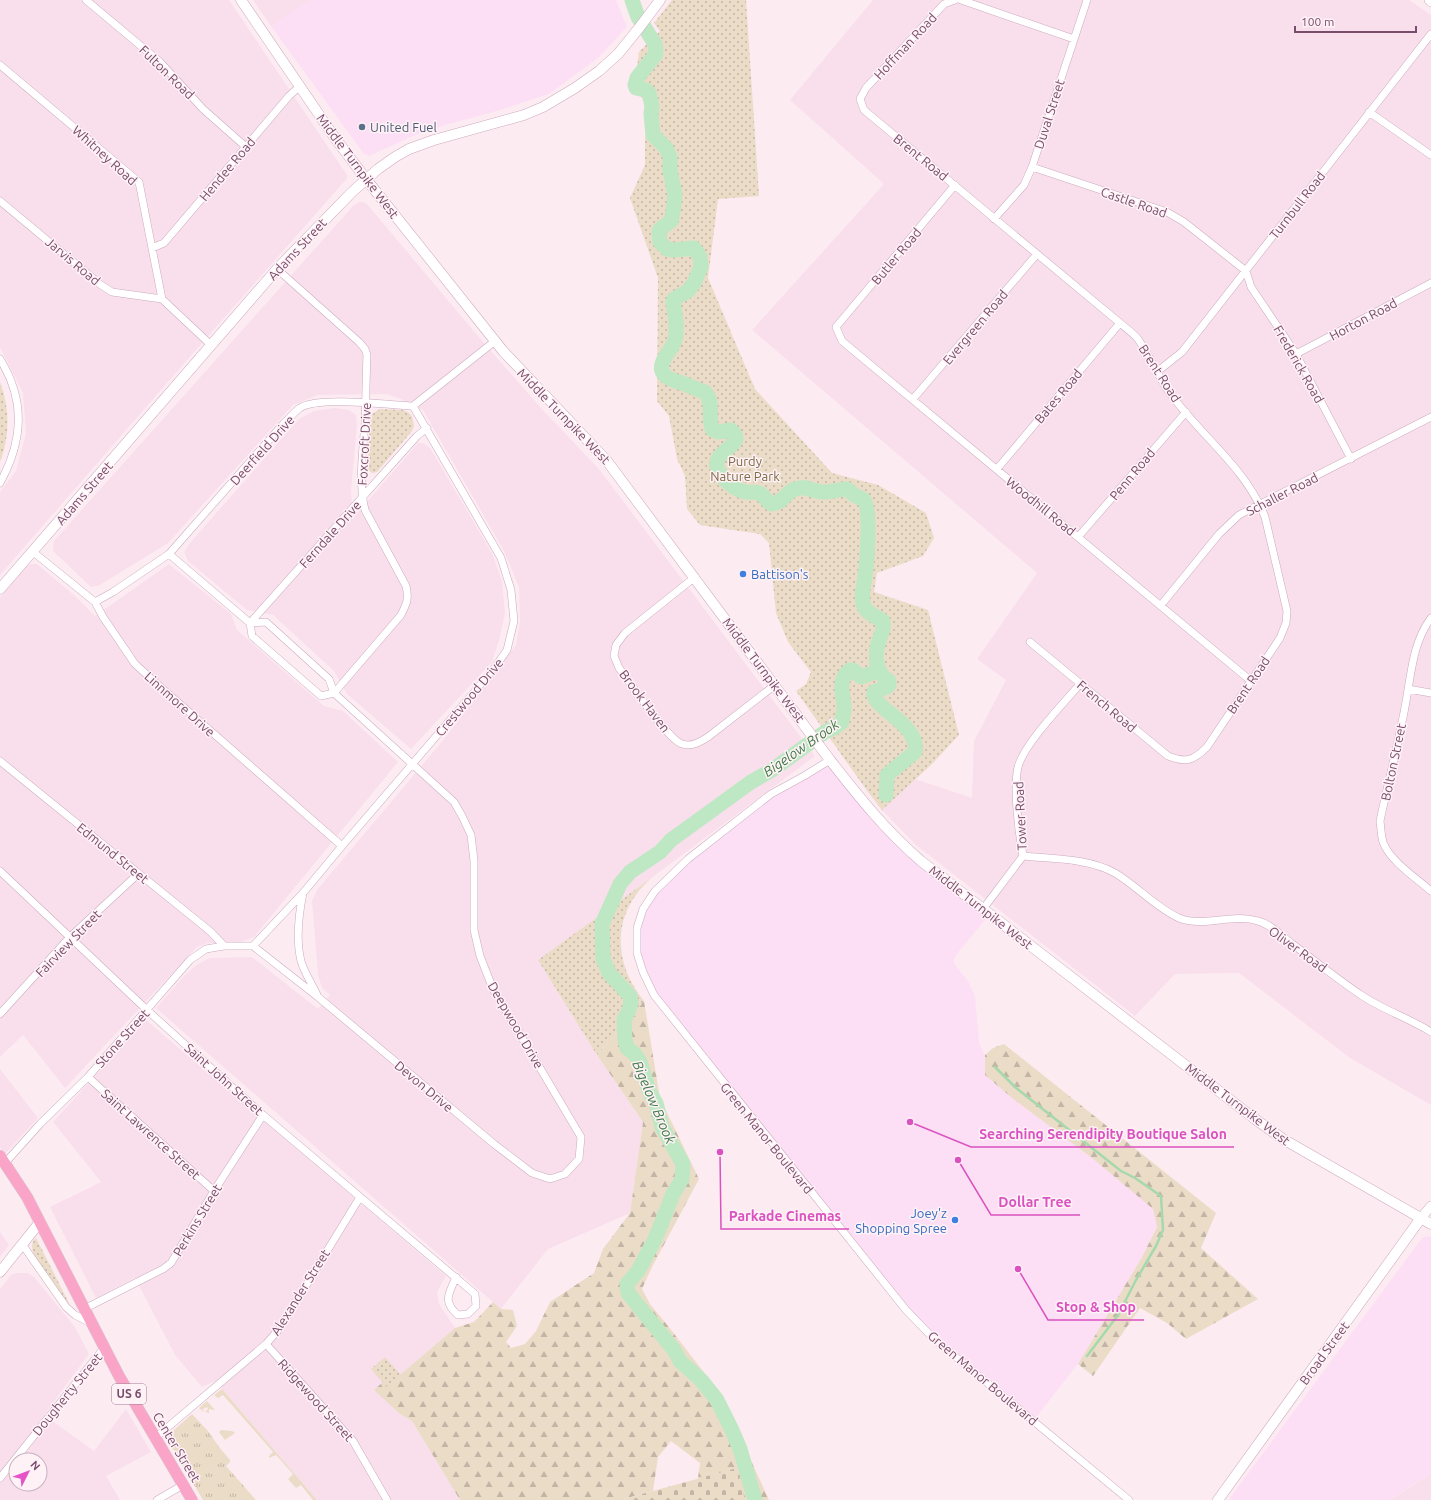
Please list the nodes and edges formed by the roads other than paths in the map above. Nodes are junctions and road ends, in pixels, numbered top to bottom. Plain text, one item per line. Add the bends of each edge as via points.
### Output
1 (86, 0) edge
2 (240, 0) edge
3 (660, 0) edge
4 (955, 0) edge
5 (961, 0) edge
6 (1087, 0) edge
7 (1428, 0) edge
8 (1431, 2) edge
9 (1431, 34) edge
10 (1074, 39) junction
11 (0, 65) edge
12 (300, 86) junction
13 (860, 99) joint
14 (1369, 112) junction
15 (246, 147) junction
16 (1431, 155) edge
17 (1032, 168) junction
18 (366, 179) junction
19 (955, 185) junction
20 (0, 201) edge
21 (994, 219) junction
22 (152, 248) junction
23 (1037, 254) junction
24 (277, 269) junction
25 (1246, 271) junction
26 (1431, 283) edge
27 (162, 299) junction
28 (1120, 322) junction
29 (836, 327) joint
30 (495, 341) junction
31 (211, 345) junction
32 (1296, 354) junction
33 (0, 359) edge
34 (1158, 371) junction
35 (913, 399) junction
36 (366, 403) junction
37 (413, 406) junction
38 (1186, 412) junction
39 (1431, 417) edge
40 (426, 428) junction
41 (1351, 459) junction
42 (997, 469) junction
43 (0, 483) edge
44 (362, 498) junction
45 (1260, 505) junction
46 (1079, 536) junction
47 (32, 552) junction
48 (169, 554) junction
49 (695, 577) junction
50 (0, 589) edge
51 (95, 602) junction
52 (1161, 605) junction
53 (1431, 618) edge
54 (250, 624) junction
55 (1030, 642) dead end
56 (1251, 681) junction
57 (1080, 684) junction
58 (775, 685) junction
59 (1408, 689) junction
60 (334, 693) junction
61 (1431, 693) edge
62 (830, 760) junction
63 (1188, 760) joint
64 (0, 761) edge
65 (412, 764) junction
66 (342, 846) junction
67 (1023, 856) junction
68 (0, 871) edge
69 (138, 874) junction
70 (1431, 890) edge
71 (303, 893) junction
72 (983, 908) junction
73 (69, 938) junction
74 (224, 946) junction
75 (253, 946) junction
76 (318, 997) junction
77 (147, 1010) junction
78 (0, 1014) edge
79 (1431, 1032) edge
80 (88, 1077) junction
81 (263, 1115) junction
82 (3, 1159) edge
83 (532, 1173) joint
84 (214, 1191) junction
85 (360, 1197) junction
86 (1431, 1206) edge
87 (1421, 1218) junction
88 (40, 1222) junction
89 (1431, 1224) edge
90 (22, 1244) junction
91 (0, 1272) edge
92 (456, 1278) junction
93 (84, 1309) junction
94 (92, 1323) junction
95 (266, 1344) junction
96 (104, 1348) junction
97 (155, 1438) junction
98 (0, 1478) edge
99 (183, 1484) junction
100 (157, 1500) edge
101 (192, 1500) edge
102 (387, 1500) edge
103 (1129, 1500) edge
104 (1218, 1500) edge

1 - 15 street, Fulton Road via 160,62 204,109
2 - 12 main road, Middle Turnpike West
3 - 18 main road, Adams Street via 618,54 575,88 543,106 518,116 415,146 395,157
4 - 13 street, Hoffman Road via 944,4 866,88
5 - 10 street
6 - 10 street, Duval Street
7 - 8 street
9 - 14 street, Turnbull Road
10 - 17 street, Duval Street
11 - 22 street, Whitney Road via 139,182
12 - 15 street, Hendee Road
12 - 18 main road, Middle Turnpike West
13 - 19 street, Brent Road via 864,110
14 - 16 street
14 - 25 street, Turnbull Road
15 - 22 street, Hendee Road via 164,243
17 - 21 street, Duval Street via 1024,186
17 - 25 street, Castle Road via 1167,212 1184,222
18 - 24 main road, Adams Street
18 - 30 main road, Middle Turnpike West
19 - 21 street, Brent Road
19 - 29 street, Butler Road
20 - 27 street, Jarvis Road via 112,292
21 - 23 street, Brent Road
22 - 27 street, Whitney Road
23 - 28 street, Brent Road
23 - 35 street, Evergreen Road
24 - 31 main road, Adams Street
24 - 36 street, Foxcroft Drive via 365,349
25 - 32 street, Frederick Road via 1251,287
25 - 34 street, Turnbull Road via 1182,352
26 - 32 street, Horton Road
27 - 31 street
28 - 34 street, Brent Road via 1137,338
28 - 42 street, Bates Road
29 - 35 street, Woodhill Road via 842,341
30 - 37 street
30 - 49 main road, Middle Turnpike West via 607,461
31 - 47 main road, Adams Street
32 - 41 street, Frederick Road
33 - 43 street via 14,387 19,410 18,435 9,466
34 - 38 street, Brent Road via 1167,389
35 - 42 street, Woodhill Road
36 - 37 street, Deerfield Drive
36 - 44 street, Foxcroft Drive
36 - 48 street, Deerfield Drive via 321,402 301,408 284,423
37 - 40 street, Crestwood Drive
38 - 45 street, Brent Road via 1231,462
38 - 46 street, Penn Road
39 - 41 street, Schaller Road
40 - 44 street, Ferndale Drive
40 - 65 street, Crestwood Drive via 501,558 511,590 514,621 506,650 493,670
41 - 45 street, Schaller Road
42 - 46 street, Woodhill Road
44 - 54 street, Ferndale Drive
44 - 60 street, Foxcroft Drive via 365,510 406,586 408,596 401,615
45 - 52 street, Schaller Road via 1239,515 1219,534
45 - 56 street, Brent Road via 1287,611 1286,623 1280,638
46 - 52 street, Woodhill Road
47 - 50 main road, Adams Street
47 - 51 street, Linnmore Drive
48 - 51 street, Deerfield Drive
48 - 54 street
49 - 58 main road, Middle Turnpike West
49 - 58 street, Brook Haven via 626,633 616,645 614,656 619,668 670,736 682,744 696,744 708,737
51 - 66 street, Linnmore Drive via 135,664
52 - 56 street, Woodhill Road
53 - 59 street, Bolton Street via 1416,649
54 - 60 street, Deepwood Drive via 266,622 329,679
54 - 60 street via 252,636 321,696
55 - 57 street, French Road
56 - 63 street, Brent Road via 1207,747
57 - 63 street, French Road via 1168,756
57 - 67 street, Tower Road via 1037,735 1018,767 1016,789
58 - 62 main road, Middle Turnpike West
59 - 61 street
59 - 70 street, Bolton Street via 1380,820 1381,833 1388,852
60 - 65 street, Deepwood Drive
62 - 72 main road, Middle Turnpike West via 865,805 902,845
62 - 103 street, Green Manor Boulevard via 771,794 688,859 655,891 643,909 636,928 637,954 643,972 654,995 906,1310 934,1339
64 - 69 street, Edmund Street
65 - 66 street, Crestwood Drive
65 - 83 street, Deepwood Drive via 454,802 471,835 474,861 474,930 480,956 493,989 582,1137 579,1159 565,1174 550,1179
66 - 71 street, Crestwood Drive
67 - 72 street, Tower Road
67 - 79 street, Oliver Road via 1097,866 1114,873 1162,909 1181,918 1200,922 1243,918 1258,921 1274,930 1362,996
68 - 73 street, Saint John Street
69 - 73 street, Fairview Street
69 - 74 street, Edmund Street via 211,932
71 - 75 street, Crestwood Drive
71 - 76 street, Devon Drive via 299,934 301,961
72 - 87 main road, Middle Turnpike West via 1283,1139
73 - 77 street, Saint John Street
73 - 78 street, Fairview Street
74 - 75 street, Stone Street
74 - 77 street, Stone Street via 206,949 190,960
75 - 76 street, Devon Drive
76 - 83 street, Devon Drive
77 - 80 street, Stone Street
77 - 81 street, Saint John Street
80 - 82 street, Stone Street
80 - 84 street, Saint Lawrence Street
81 - 84 street, Perkins Street
81 - 85 street, Saint John Street
82 - 88 main road, Center Street / US 6
84 - 93 street, Perkins Street via 171,1263 163,1270
85 - 92 street, Saint John Street
85 - 95 street, Alexander Street via 280,1328
86 - 87 street, Broad Street
87 - 89 main road, Middle Turnpike West
87 - 104 main road, Broad Street
88 - 90 main road
88 - 93 main road, Center Street / US 6
90 - 91 main road
90 - 94 street via 66,1307
92 - 92 street, Saint John Street via 475,1294 476,1306 468,1314 458,1315 450,1308 448,1298
93 - 94 main road, Center Street / US 6
94 - 96 main road, Center Street / US 6
95 - 97 street, Alexander Street
95 - 102 street, Ridgewood Street via 353,1441
96 - 97 main road, Center Street / US 6
96 - 98 street, Dougherty Street
97 - 99 main road, Center Street / US 6
99 - 100 street
99 - 101 main road, Center Street / US 6

